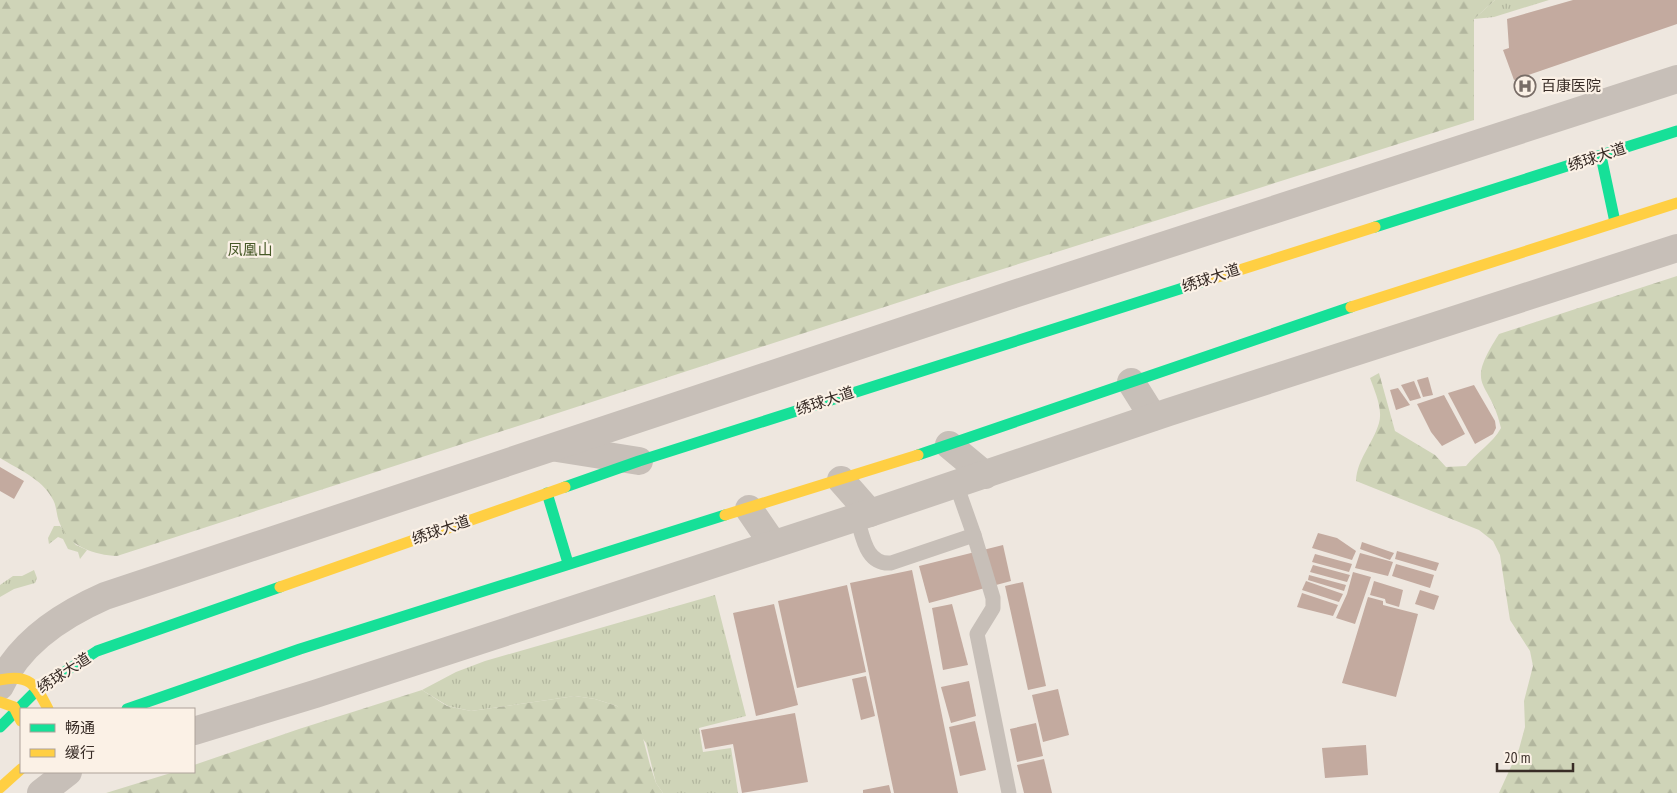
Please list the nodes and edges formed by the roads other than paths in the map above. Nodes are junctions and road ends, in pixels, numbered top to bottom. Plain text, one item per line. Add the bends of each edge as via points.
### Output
1 (1677, 80) edge
2 (1677, 131) edge
3 (1601, 156) junction
4 (1677, 203) edge
5 (1615, 222) junction
6 (1677, 248) edge
7 (1131, 382) junction
8 (1153, 417) junction
9 (949, 445) junction
10 (552, 447) junction
11 (639, 461) junction
12 (985, 475) junction
13 (841, 480) junction
14 (956, 484) junction
15 (546, 493) junction
16 (749, 509) junction
17 (863, 516) junction
18 (974, 535) junction
19 (773, 544) junction
20 (568, 563) junction
21 (1, 687) edge
22 (38, 689) junction
23 (16, 708) junction
24 (48, 708) edge
25 (130, 708) edge
26 (20, 718) edge
27 (0, 727) edge
28 (195, 731) edge
29 (20, 770) edge
30 (67, 773) edge
31 (0, 788) edge
32 (41, 793) edge
33 (1009, 793) edge

1 - 10 street
2 - 3 main road, 绣球大道
3 - 5 main road
3 - 11 main road, 绣球大道
4 - 5 main road
5 - 7 main road via 1419,284
6 - 8 street
7 - 8 street
7 - 9 main road
8 - 12 street
9 - 12 street
9 - 13 main road
10 - 11 street
10 - 21 street via 82,606 49,628 15,660
11 - 15 main road, 绣球大道
12 - 14 street
13 - 16 main road
13 - 17 street
14 - 17 street
14 - 18 lane
15 - 20 main road
15 - 22 main road, 绣球大道 via 97,651
16 - 19 street
16 - 20 main road
17 - 18 lane via 869,554 883,563
17 - 19 street
18 - 33 lane via 993,598 992,608 977,634
19 - 28 street
20 - 25 main road via 300,649
21 - 22 main road via 16,676 28,680
21 - 23 main road via 5,702
22 - 23 main road, 绣球大道
22 - 24 main road
23 - 26 main road
23 - 27 main road, 绣球大道
29 - 31 main road
30 - 32 street

